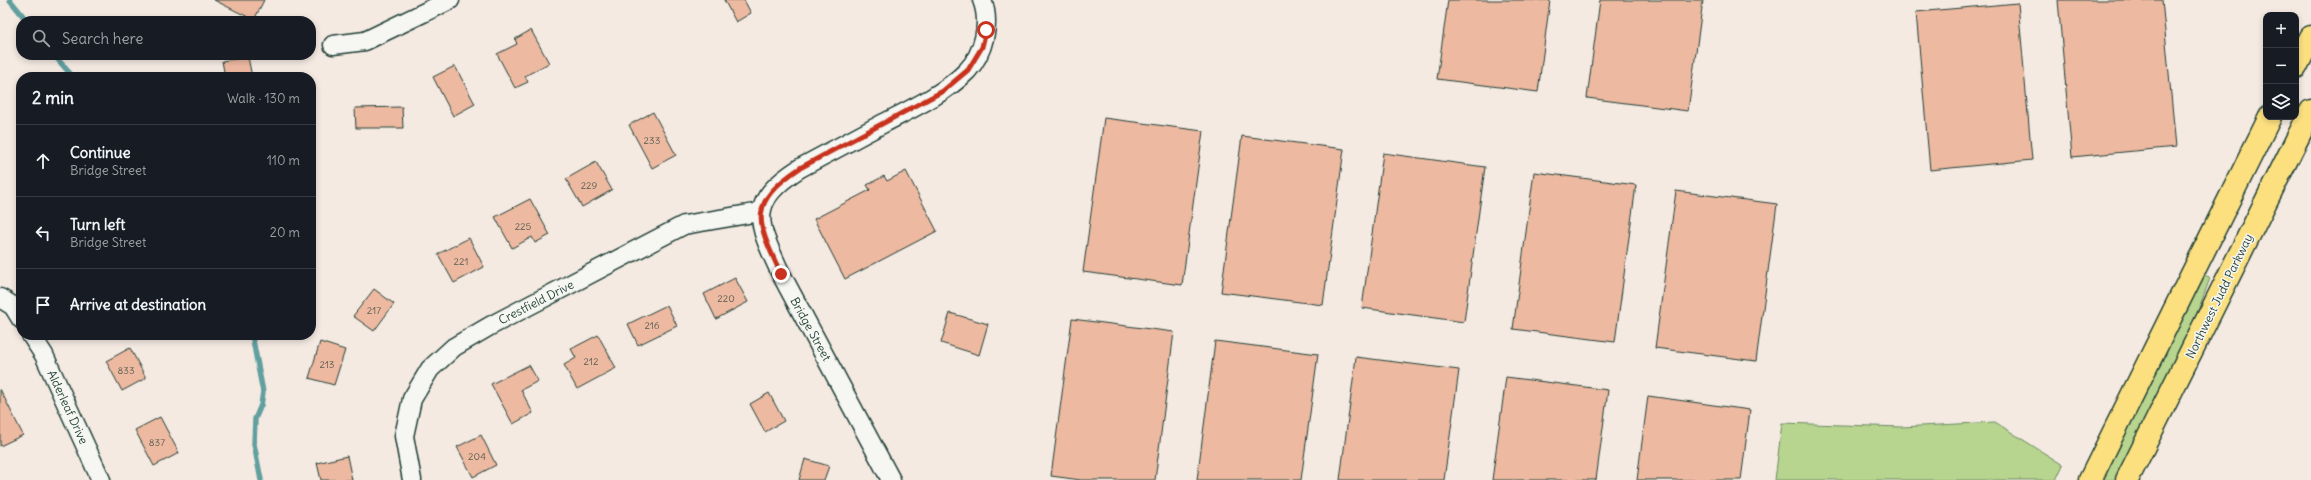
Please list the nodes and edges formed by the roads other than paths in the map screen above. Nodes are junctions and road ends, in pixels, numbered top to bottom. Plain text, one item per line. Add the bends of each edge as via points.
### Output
1 (450, 0) edge
2 (982, 0) edge
3 (2311, 37) edge
4 (333, 44) dead end
5 (2299, 61) edge
6 (2311, 111) edge
7 (2269, 120) edge
8 (760, 212) junction
9 (0, 298) edge
10 (16, 311) edge
11 (34, 340) edge
12 (102, 480) edge
13 (412, 480) edge
14 (891, 480) edge
15 (2090, 480) edge
16 (2127, 480) edge

1 - 4 street via 365,41
2 - 8 street via 986,30 982,47 968,70 943,91 800,168 779,182 764,201
3 - 5 highway
6 - 16 highway, Northwest Judd Parkway
7 - 15 highway
8 - 13 street, Crestfield Drive via 684,225 454,347 430,369 412,399 404,436
8 - 14 street, Bridge Street via 768,245 781,274
9 - 10 street
11 - 12 street, Alderleaf Drive via 44,355

